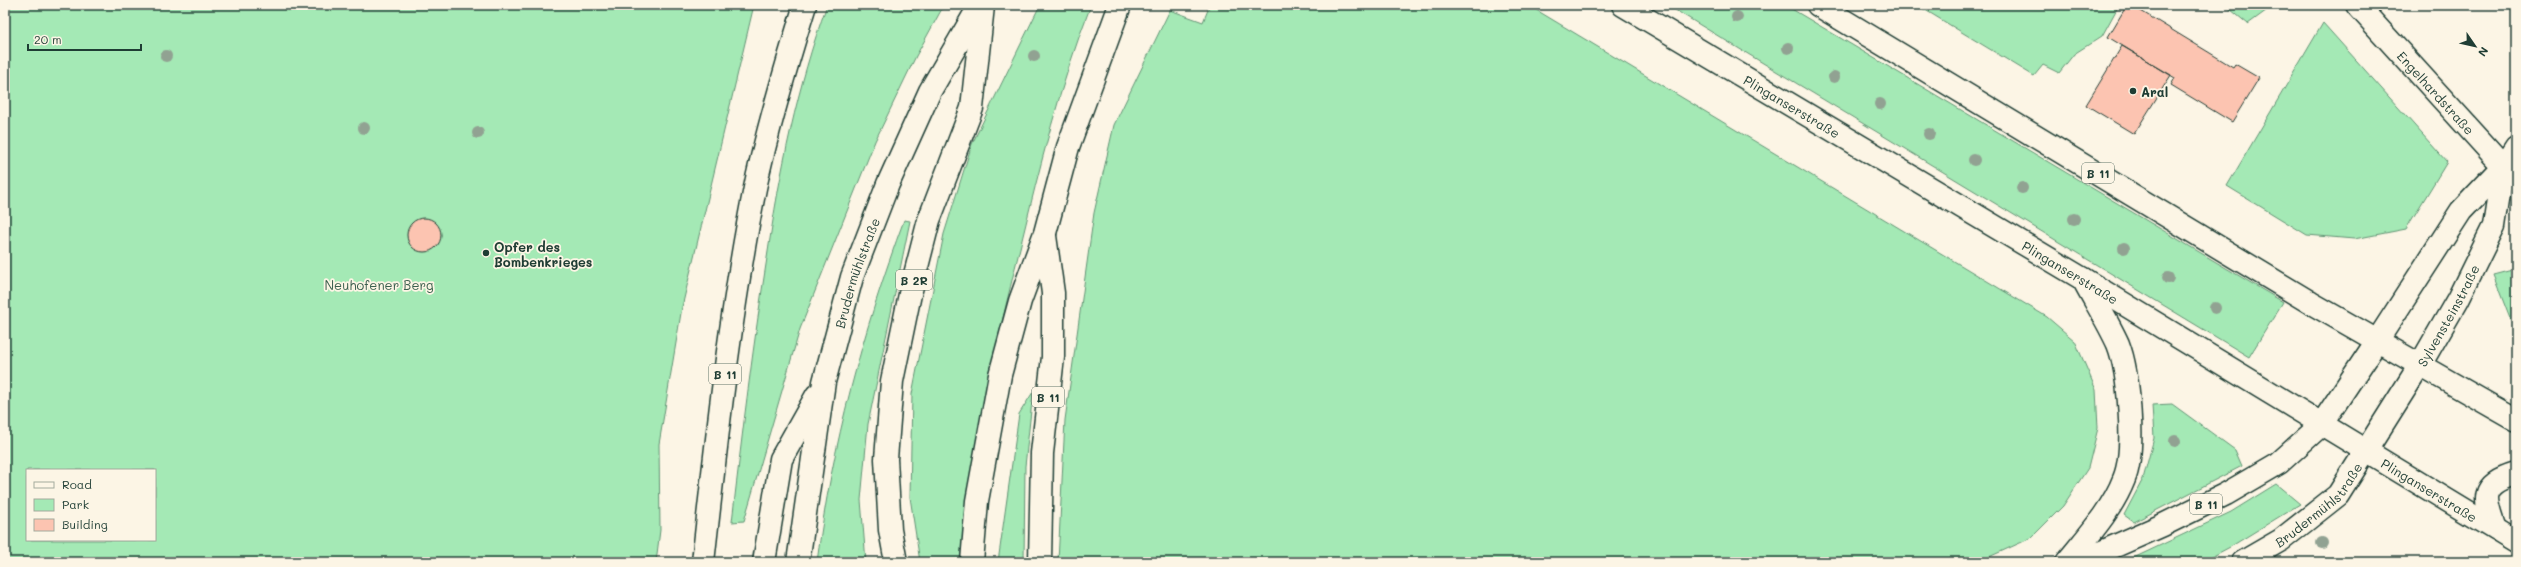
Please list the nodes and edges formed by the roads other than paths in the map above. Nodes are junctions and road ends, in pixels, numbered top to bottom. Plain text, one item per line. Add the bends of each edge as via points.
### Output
1 (805, 5) edge
2 (982, 5) edge
3 (1120, 5) edge
4 (1623, 5) edge
5 (1818, 5) edge
6 (2357, 5) edge
7 (2516, 147) edge
8 (2509, 174) edge
9 (1045, 233) junction
10 (2083, 279) junction
11 (2377, 341) junction
12 (2420, 365) junction
13 (824, 382) junction
14 (2516, 420) edge
15 (2321, 425) junction
16 (2366, 452) junction
17 (2516, 474) edge
18 (2495, 529) junction
19 (2516, 542) edge
20 (703, 562) edge
21 (764, 562) edge
22 (798, 562) edge
23 (896, 562) edge
24 (972, 562) edge
25 (1040, 562) edge
26 (2067, 562) edge
27 (2079, 562) edge
28 (2243, 562) edge

1 - 20 main road, B 11 via 780,86 755,188 733,309
2 - 13 main road, Brudermühlstraße / B 2R via 930,91 888,184 852,277
2 - 23 main road, B 2R via 972,108 929,220 892,381 886,459 890,530
3 - 9 main road via 1068,147
4 - 10 main road, Plinganserstraße
5 - 11 main road, B 11
6 - 8 main road, Engelhardstraße
7 - 8 main road, Sylvensteinstraße
8 - 11 main road, Sylvensteinstraße via 2461,210
8 - 12 main road, Sylvensteinstraße via 2494,226 2458,299
9 - 24 main road via 1020,301 1000,375 977,501
9 - 25 main road, B 11 via 1053,293 1053,357 1042,453
10 - 15 main road, Plinganserstraße
10 - 26 main road via 2118,344 2127,390 2131,441 2125,479 2100,521
11 - 12 main road, B 11
11 - 15 main road, B 11
12 - 14 main road
12 - 16 main road, Sylvensteinstraße
13 - 21 main road via 781,459
13 - 22 main road, Brudermühlstraße / B 2R
15 - 16 main road, Plinganserstraße
15 - 27 main road, B 11 via 2279,464 2163,525
16 - 18 main road, Plinganserstraße
16 - 28 main road, Brudermühlstraße via 2338,495 2281,540
17 - 18 main road via 2489,488 2485,500
18 - 19 main road, Plinganserstraße

